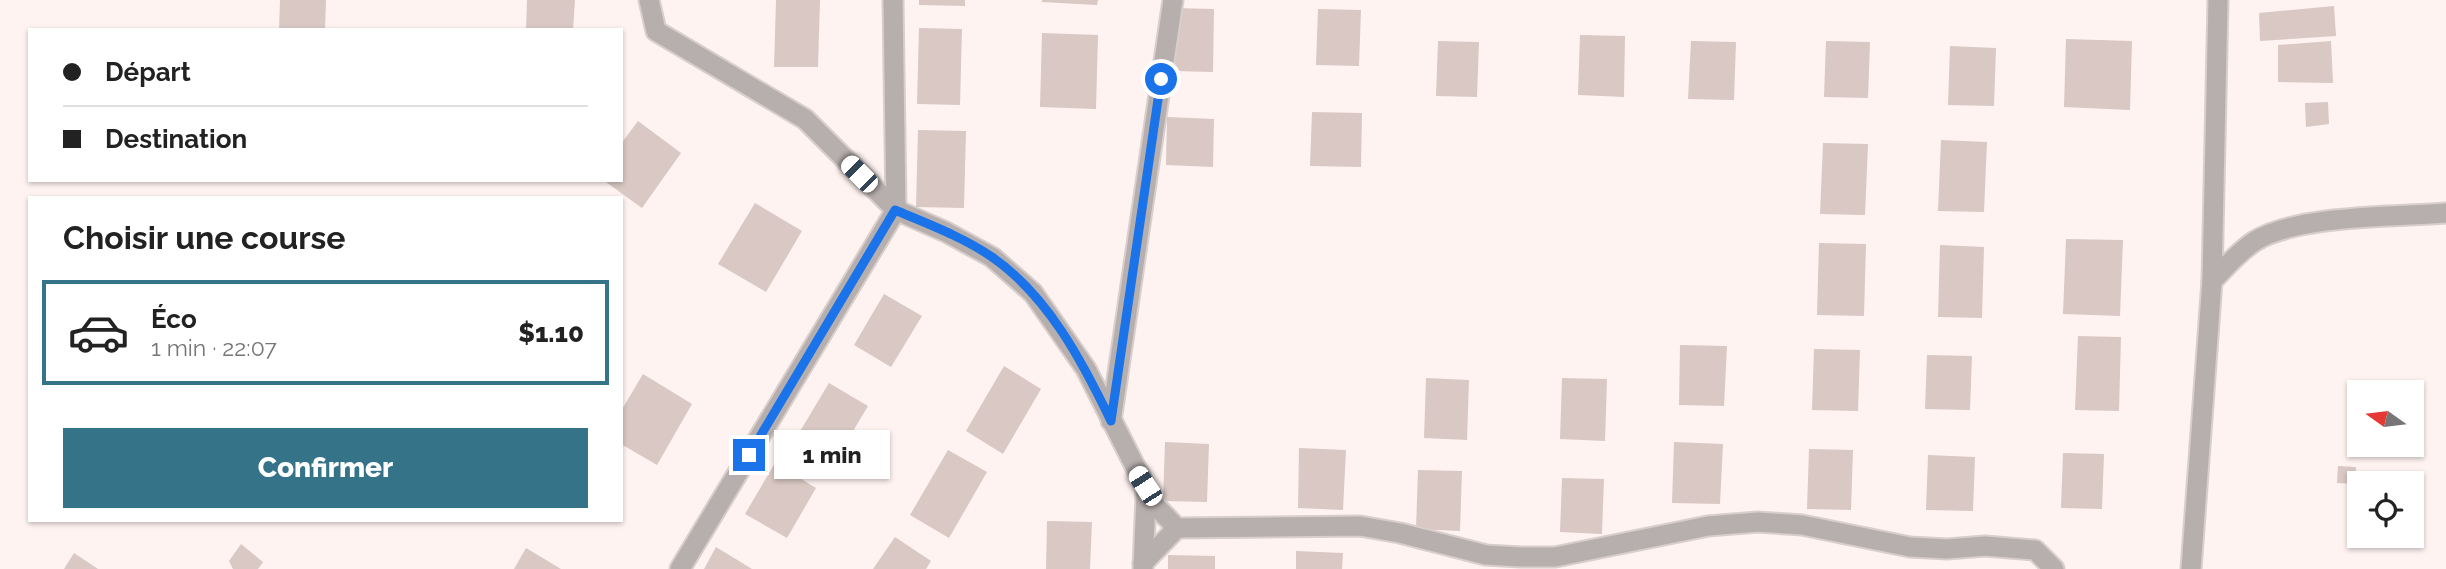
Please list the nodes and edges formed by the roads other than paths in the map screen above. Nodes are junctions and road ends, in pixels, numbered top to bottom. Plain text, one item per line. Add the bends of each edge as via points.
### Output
1 (649, 0) edge
2 (893, 0) edge
3 (1173, 0) edge
4 (2218, 0) edge
5 (895, 210) junction
6 (2446, 213) edge
7 (2212, 281) junction
8 (1111, 421) junction
9 (1146, 496) junction
10 (1177, 527) junction
11 (1143, 566) edge
12 (680, 569) edge
13 (2054, 569) edge
14 (2191, 569) edge

1 - 5 street via 656,31 805,119
2 - 5 street
3 - 8 street
4 - 7 street
5 - 8 street via 992,257 1033,293 1086,369
5 - 12 street
6 - 7 street via 2287,226 2239,252
7 - 14 street
8 - 9 street
9 - 10 street
9 - 11 street
10 - 11 street
10 - 13 street via 1346,525 1486,555 1555,557 1708,526 1758,522 1802,525 1909,547 2035,550

